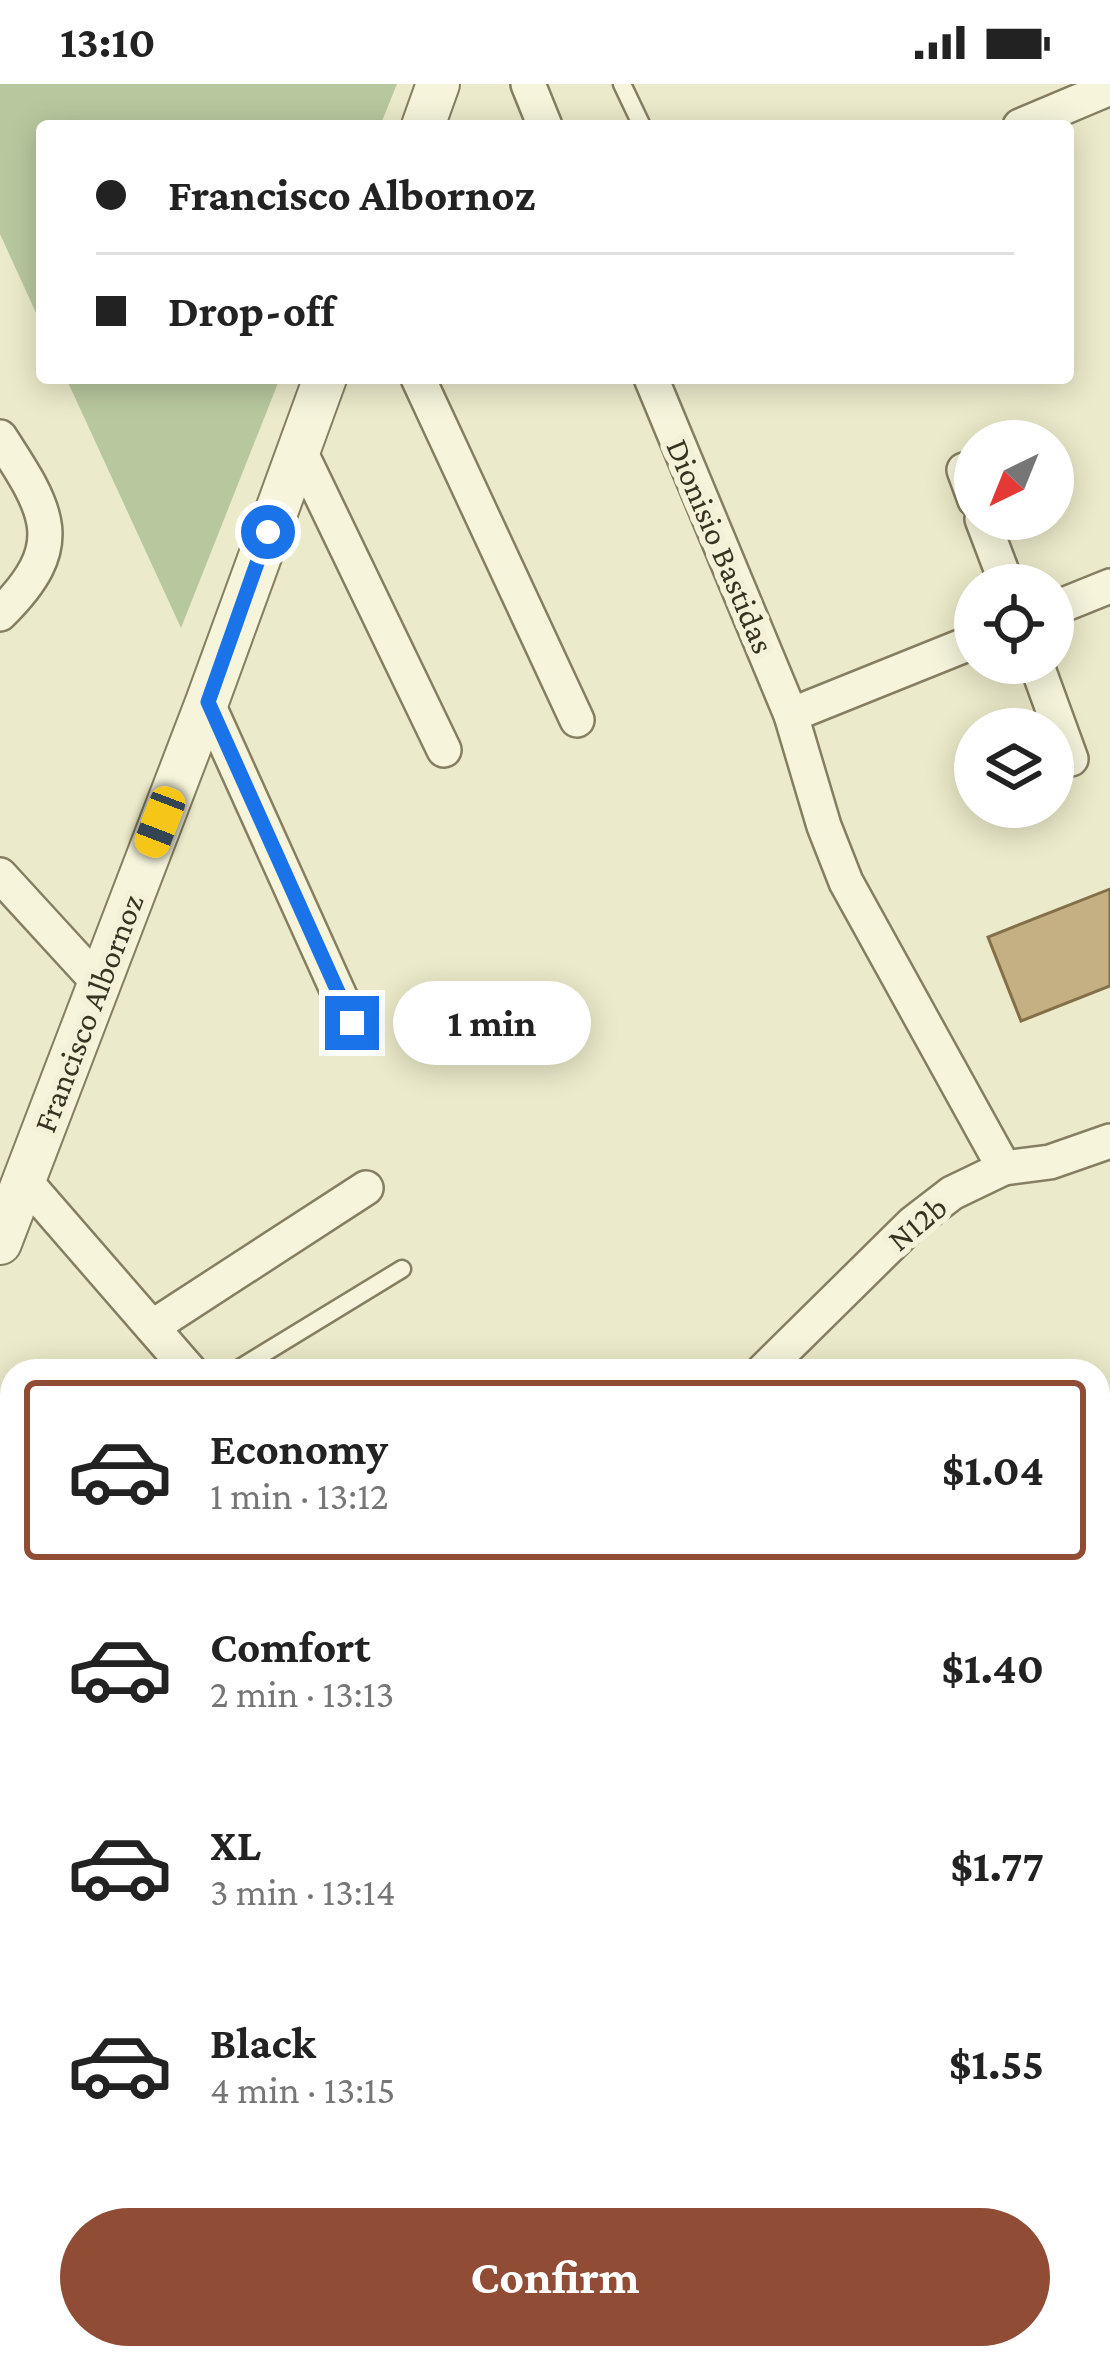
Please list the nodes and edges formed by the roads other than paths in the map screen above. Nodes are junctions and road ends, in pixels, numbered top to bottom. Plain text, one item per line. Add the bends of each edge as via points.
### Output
1 (439, 84) edge
2 (528, 84) edge
3 (622, 84) edge
4 (1110, 88) edge
5 (425, 120) edge
6 (543, 120) edge
7 (640, 120) edge
8 (1034, 120) edge
9 (324, 384) edge
10 (421, 384) edge
11 (653, 384) edge
12 (0, 437) edge
13 (298, 447) junction
14 (1110, 586) edge
15 (1074, 601) edge
16 (0, 614) edge
17 (954, 649) edge
18 (208, 702) junction
19 (791, 715) junction
20 (577, 720) dead end
21 (444, 750) dead end
22 (0, 875) edge
23 (98, 982) junction
24 (352, 1023) dead end
25 (1110, 1141) edge
26 (1004, 1168) junction
27 (25, 1181) junction
28 (366, 1188) dead end
29 (0, 1243) edge
30 (402, 1269) dead end
31 (152, 1327) junction
32 (180, 1359) edge
33 (255, 1359) edge
34 (775, 1359) edge

1 - 5 street
2 - 6 street
3 - 7 lane
4 - 8 street
9 - 13 street, Francisco Albornoz
10 - 20 street
11 - 19 street, Dionisio Bastidas
12 - 16 street via 36,502 47,548
13 - 18 street, Francisco Albornoz
13 - 21 street
14 - 15 street
17 - 19 street
18 - 23 street, Francisco Albornoz
18 - 24 street
19 - 26 street, Dionisio Bastidas via 846,882
22 - 23 street
23 - 27 street, Francisco Albornoz
25 - 26 street, N12b
26 - 34 street, N12b via 913,1223
27 - 29 street, Francisco Albornoz
27 - 31 street
28 - 31 street
30 - 33 lane
31 - 32 street

